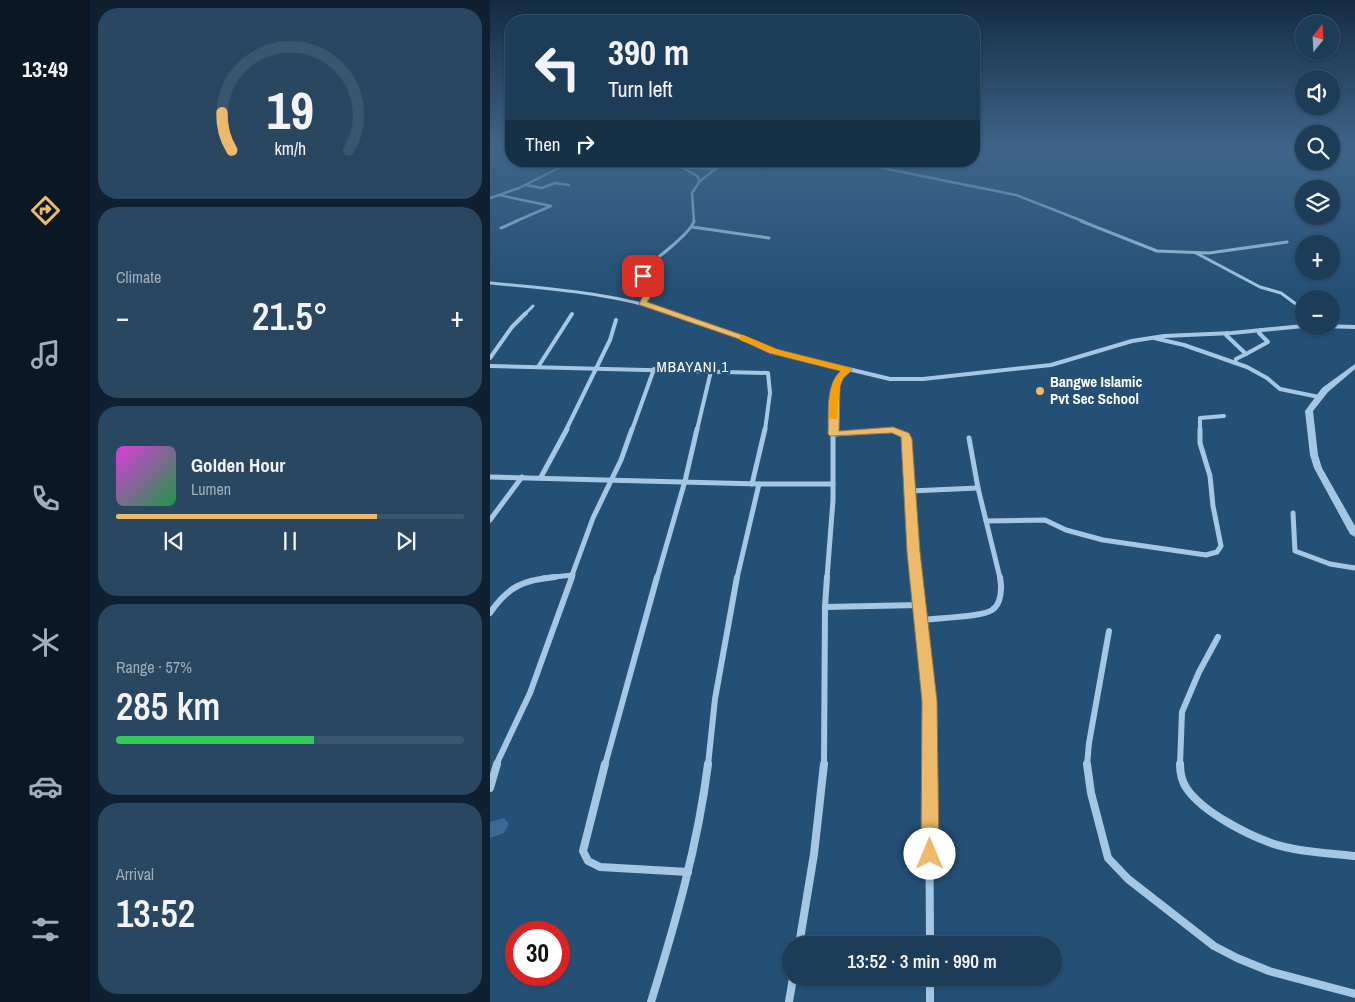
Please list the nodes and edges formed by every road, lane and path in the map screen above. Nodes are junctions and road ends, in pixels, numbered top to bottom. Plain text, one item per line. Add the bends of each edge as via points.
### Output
1 (503, 196) edge
2 (691, 196) edge
3 (1018, 196) edge
4 (692, 227) junction
5 (501, 228) dead end
6 (769, 238) dead end
7 (1288, 242) dead end
8 (1196, 253) junction
9 (490, 284) edge
10 (1295, 303) edge
11 (643, 304) junction
12 (533, 306) dead end
13 (572, 314) dead end
14 (616, 320) dead end
15 (1295, 327) edge
16 (1340, 327) edge
17 (1355, 327) edge
18 (1261, 330) junction
19 (1227, 333) junction
20 (1151, 338) junction
21 (1246, 354) junction
22 (490, 358) edge
23 (1234, 363) junction
24 (490, 366) edge
25 (1355, 366) edge
26 (538, 367) junction
27 (595, 368) junction
28 (654, 370) junction
29 (847, 370) junction
30 (712, 371) junction
31 (1319, 397) junction
32 (1224, 416) dead end
33 (834, 434) junction
34 (969, 438) dead end
35 (490, 477) edge
36 (522, 477) junction
37 (541, 477) junction
38 (612, 479) junction
39 (685, 482) junction
40 (756, 484) junction
41 (833, 484) junction
42 (978, 488) junction
43 (910, 491) junction
44 (1293, 512) dead end
45 (490, 520) edge
46 (986, 521) junction
47 (1355, 534) edge
48 (1355, 568) edge
49 (573, 575) junction
50 (919, 605) junction
51 (825, 606) junction
52 (490, 613) edge
53 (921, 620) junction
54 (1109, 632) dead end
55 (1218, 637) dead end
56 (490, 788) edge
57 (1355, 856) edge
58 (688, 872) junction
59 (800, 936) edge
60 (930, 936) edge
61 (792, 986) edge
62 (930, 986) edge
63 (1355, 994) edge
64 (651, 1002) edge
65 (789, 1002) edge
66 (930, 1002) edge

1 - 5 street via 551,206
2 - 4 street
3 - 8 street via 1148,249
4 - 6 street
4 - 11 street via 661,257 642,270 647,296
7 - 8 street
8 - 10 street via 1260,287 1281,293
9 - 11 street via 586,292
11 - 29 street via 772,351
12 - 22 street via 512,327
13 - 26 street
14 - 27 street via 610,340
15 - 18 street
16 - 17 street
18 - 19 street
18 - 21 street via 1259,332 1268,342
19 - 20 street
19 - 21 street
20 - 23 street via 1184,345
20 - 29 street via 1060,363 923,379 890,379
21 - 23 street
23 - 31 street via 1260,374 1280,389
24 - 26 street
25 - 31 street
26 - 27 street
27 - 28 street
27 - 37 street
28 - 30 street
28 - 38 street
29 - 33 street via 839,377 836,386
30 - 39 street
30 - 40 street via 770,375
31 - 47 street via 1309,411 1314,455 1322,476
32 - 46 street via 1200,418 1199,426 1220,539 1217,552 1206,555 1111,541 1066,530 1042,520
33 - 41 street
33 - 43 street via 893,430 905,435
34 - 42 street
35 - 36 street
36 - 37 street
36 - 45 street
37 - 38 street
38 - 39 street
38 - 49 street via 593,518
39 - 40 street
39 - 58 street via 620,703 584,856 600,867
40 - 41 street
40 - 58 street via 717,690 704,795
41 - 51 street
42 - 43 street
42 - 46 street
43 - 50 street
44 - 48 street via 1295,551 1330,564
46 - 53 street via 1002,586 997,604 993,610 983,613
49 - 52 street via 518,584 500,596
49 - 56 street via 530,693 495,768
50 - 51 street
50 - 53 street
51 - 59 street via 824,780
53 - 60 street via 929,701
54 - 63 street via 1087,764 1108,858 1141,890 1214,946 1270,971
55 - 57 street via 1182,712 1180,773 1187,789 1231,824 1271,843
58 - 64 street
61 - 65 street
62 - 66 street

